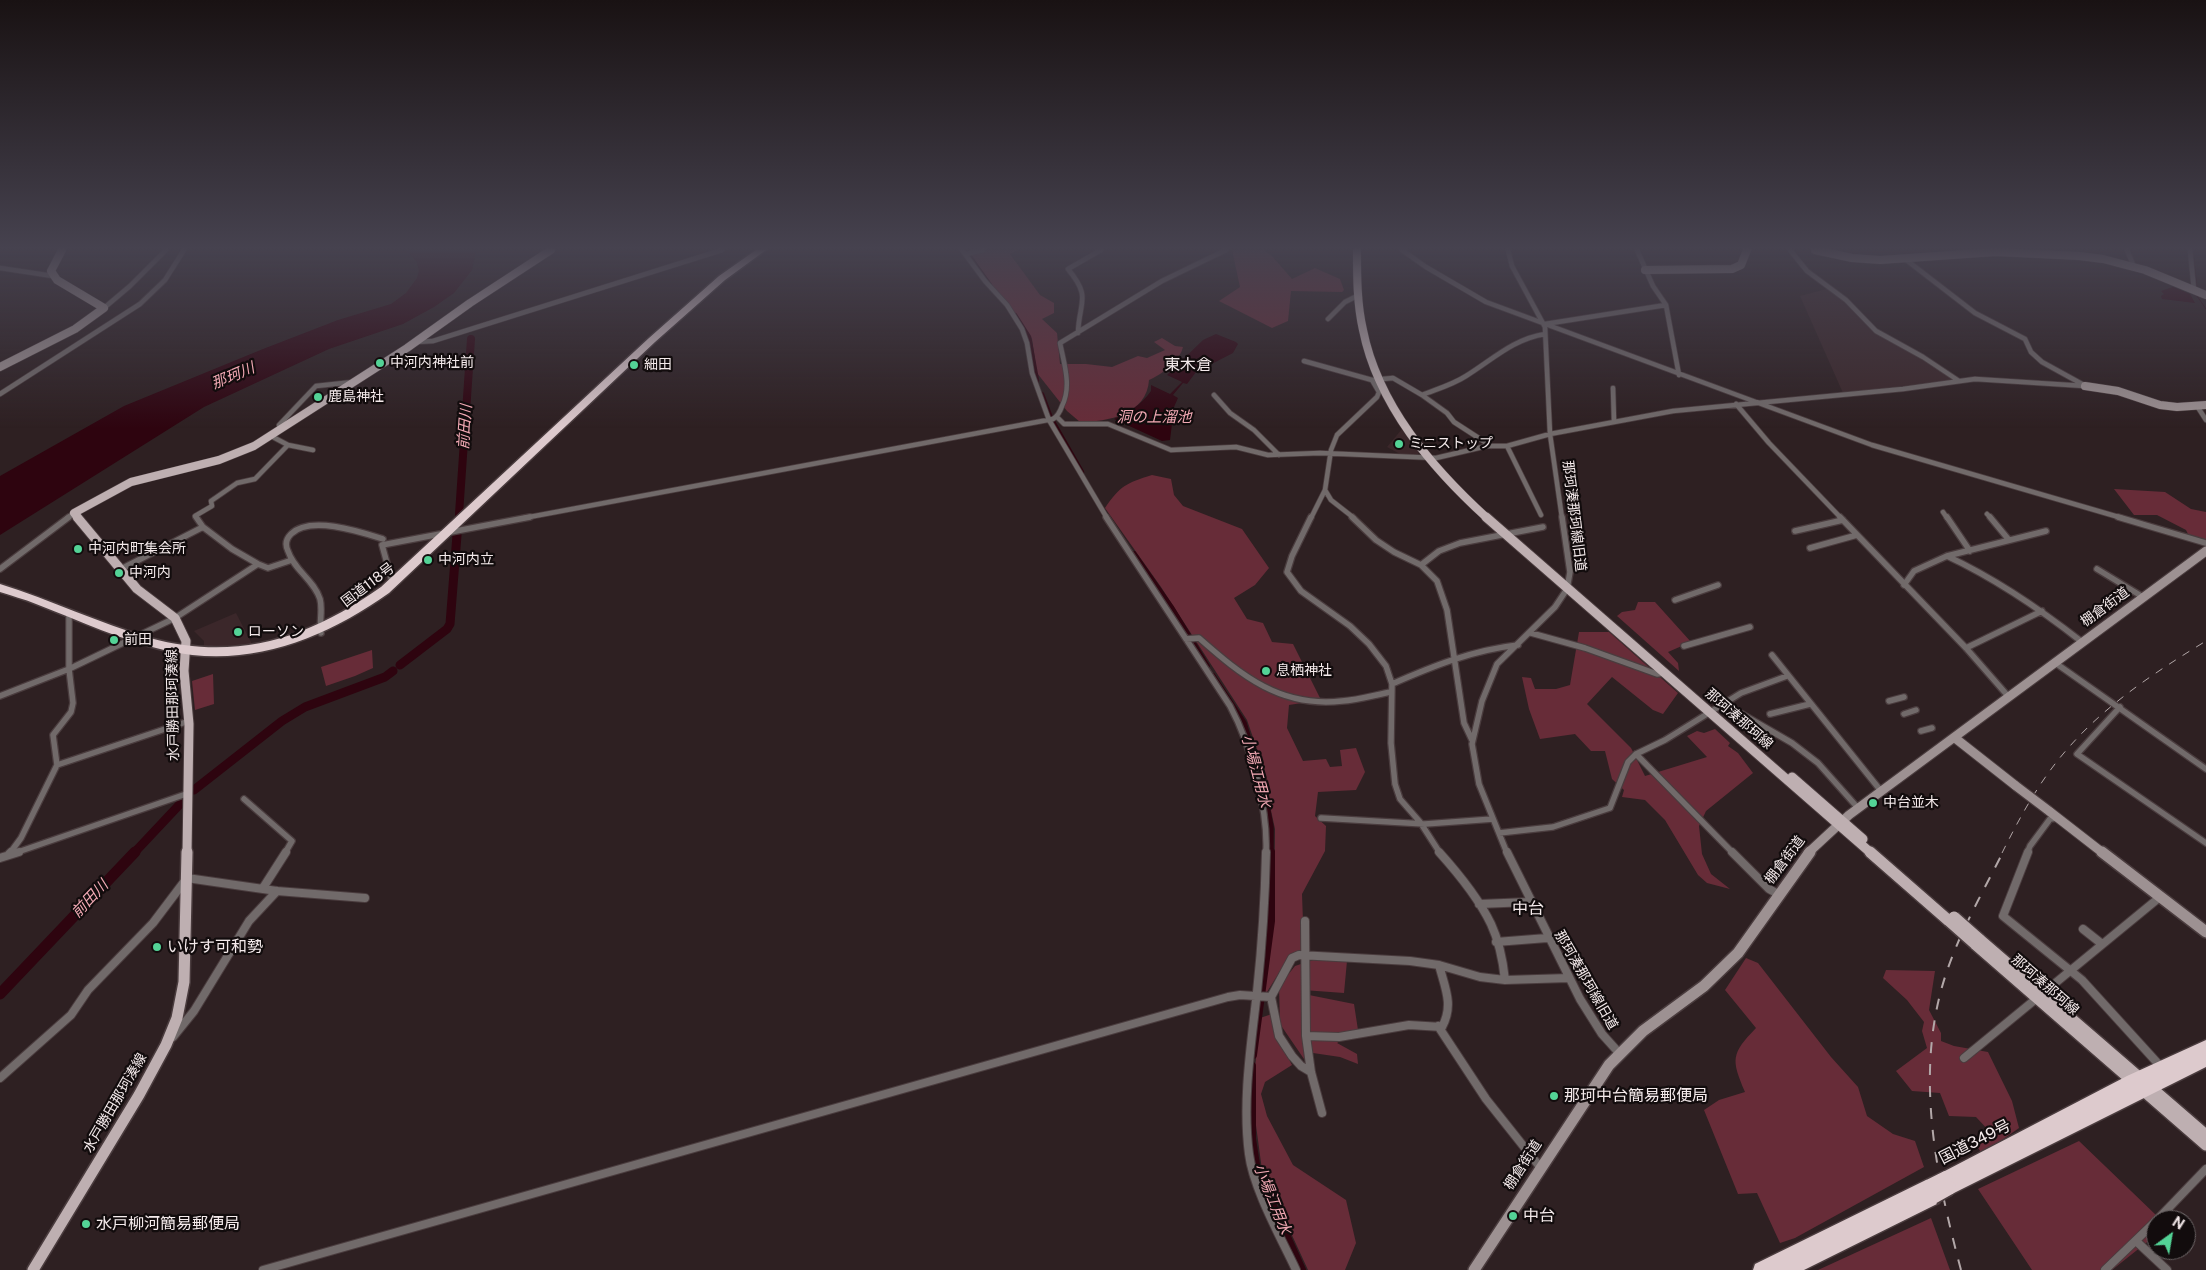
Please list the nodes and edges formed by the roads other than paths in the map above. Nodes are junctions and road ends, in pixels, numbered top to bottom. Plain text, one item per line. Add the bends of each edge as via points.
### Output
1 (102, 309) edge
2 (131, 309) edge
3 (461, 309) edge
4 (534, 309) edge
5 (689, 309) edge
6 (1010, 309) edge
7 (1082, 309) edge
8 (1114, 309) edge
9 (1339, 309) edge
10 (1359, 309) edge
11 (1363, 309) edge
12 (1506, 309) edge
13 (1536, 309) edge
14 (1632, 309) edge
15 (1667, 309) edge
16 (1855, 309) edge
17 (1969, 309) edge
18 (1328, 319) dead end
19 (1544, 323) junction
20 (1078, 333) junction
21 (1545, 334) junction
22 (416, 342) junction
23 (1304, 362) dead end
24 (0, 367) edge
25 (1679, 375) junction
26 (1378, 379) junction
27 (1959, 381) junction
28 (352, 382) junction
29 (2084, 386) junction
30 (1613, 388) dead end
31 (0, 394) edge
32 (1214, 395) dead end
33 (1422, 395) junction
34 (1755, 402) junction
35 (1736, 404) junction
36 (2206, 405) edge
37 (2197, 406) junction
38 (1052, 419) junction
39 (2206, 420) edge
40 (1614, 421) junction
41 (281, 429) junction
42 (1550, 434) junction
43 (271, 436) junction
44 (288, 445) junction
45 (1491, 446) junction
46 (1507, 446) junction
47 (312, 450) dead end
48 (1331, 453) junction
49 (1278, 455) junction
50 (1432, 457) junction
51 (1325, 490) junction
52 (1943, 512) dead end
53 (74, 513) junction
54 (1988, 514) dead end
55 (1541, 516) dead end
56 (1843, 520) junction
57 (203, 526) junction
58 (1543, 528) dead end
59 (1795, 531) dead end
60 (2046, 531) dead end
61 (450, 532) junction
62 (1507, 533) junction
63 (1857, 535) junction
64 (383, 539) dead end
65 (2009, 540) junction
66 (2206, 543) edge
67 (1810, 548) dead end
68 (1970, 551) junction
69 (2206, 551) edge
70 (1947, 556) junction
71 (292, 560) junction
72 (258, 564) junction
73 (1421, 565) junction
74 (2096, 569) dead end
75 (0, 570) edge
76 (121, 570) junction
77 (393, 585) junction
78 (1718, 585) dead end
79 (1904, 585) junction
80 (1568, 586) junction
81 (0, 588) edge
82 (2143, 597) junction
83 (1675, 600) dead end
84 (2042, 611) junction
85 (68, 617) junction
86 (174, 618) junction
87 (1750, 627) dead end
88 (321, 632) junction
89 (1531, 633) junction
90 (1189, 638) junction
91 (133, 639) junction
92 (2082, 642) junction
93 (1518, 645) junction
94 (1684, 646) dead end
95 (1966, 648) junction
96 (186, 653) junction
97 (1772, 655) dead end
98 (1454, 660) junction
99 (2054, 662) junction
100 (69, 669) junction
101 (1664, 673) junction
102 (1787, 676) junction
103 (1392, 684) junction
104 (1391, 692) junction
105 (0, 696) edge
106 (2008, 696) junction
107 (1904, 697) dead end
108 (1889, 701) dead end
109 (1722, 704) junction
110 (1810, 704) junction
111 (2120, 707) junction
112 (1916, 710) dead end
113 (1711, 711) junction
114 (1770, 714) dead end
115 (1904, 714) dead end
116 (189, 721) junction
117 (1932, 728) dead end
118 (1921, 731) dead end
119 (1955, 738) junction
120 (1472, 740) junction
121 (1636, 754) junction
122 (57, 765) junction
123 (2206, 769) edge
124 (1881, 791) junction
125 (189, 793) junction
126 (244, 800) dead end
127 (1858, 808) junction
128 (1321, 818) dead end
129 (2058, 818) junction
130 (1493, 819) junction
131 (1420, 822) junction
132 (1839, 822) junction
133 (1499, 833) junction
134 (2206, 843) edge
135 (9, 854) junction
136 (0, 858) edge
137 (187, 878) junction
138 (263, 888) junction
139 (277, 891) junction
140 (1778, 894) junction
141 (2160, 897) junction
142 (365, 898) dead end
143 (1529, 902) junction
144 (1479, 904) junction
145 (1306, 921) dead end
146 (2083, 929) dead end
147 (2206, 932) edge
148 (1547, 938) junction
149 (1496, 942) junction
150 (2102, 944) junction
151 (1306, 956) junction
152 (1439, 965) junction
153 (2070, 970) junction
154 (1569, 978) junction
155 (1505, 980) junction
156 (2039, 995) junction
157 (1263, 996) junction
158 (1438, 1026) junction
159 (1306, 1036) junction
160 (166, 1045) junction
161 (2206, 1047) edge
162 (1620, 1054) junction
163 (1964, 1058) dead end
164 (2206, 1059) edge
165 (2162, 1068) junction
166 (1311, 1072) junction
167 (0, 1078) edge
168 (2142, 1084) junction
169 (1322, 1113) dead end
170 (2206, 1135) edge
171 (2206, 1145) edge
172 (1540, 1167) junction
173 (2206, 1169) edge
174 (1931, 1191) junction
175 (2166, 1210) edge
176 (2146, 1230) edge
177 (2136, 1241) junction
178 (33, 1270) edge
179 (263, 1270) edge
180 (1296, 1270) edge
181 (1474, 1270) edge
182 (1761, 1270) edge
183 (1787, 1270) edge
184 (2106, 1270) edge
185 (2167, 1270) edge

1 - 24 street via 75,329
2 - 31 street
3 - 22 main road
4 - 22 street via 433,341
5 - 61 highway, 国道118号
6 - 38 street via 1022,329 1032,373
7 - 20 street
8 - 20 street
9 - 18 street
10 - 26 main road, 那珂湊那珂線 via 1362,334
11 - 26 main road, 那珂湊那珂線
12 - 19 street
13 - 19 street, 那珂湊那珂線旧道
14 - 19 street
15 - 25 street
16 - 27 street via 1876,331
17 - 29 street via 2025,339 2031,352 2042,362
19 - 21 street, 那珂湊那珂線旧道
19 - 25 street
20 - 38 street via 1060,343 1068,387 1066,400
21 - 33 street via 1522,340 1498,352 1464,377
21 - 42 street, 那珂湊那珂線旧道
22 - 28 main road
23 - 26 street
25 - 34 street
26 - 33 street via 1393,378
26 - 48 street via 1377,396 1338,435
26 - 50 main road, 那珂湊那珂線
27 - 29 street via 1992,379
27 - 34 street
28 - 41 main road
28 - 41 street via 316,386 279,425
29 - 37 street via 2118,391 2160,405
30 - 40 street
32 - 49 street
33 - 45 street via 1447,412 1454,422
34 - 35 street
34 - 66 street via 1872,445
35 - 40 street
35 - 56 street
36 - 37 street
37 - 39 street
38 - 49 street via 1064,424 1108,424 1172,450 1239,447 1260,454
38 - 61 street
38 - 90 street via 1109,524
40 - 42 street
41 - 43 main road
42 - 46 street
42 - 80 street, 那珂湊那珂線旧道 via 1568,554
43 - 44 street
43 - 53 main road via 224,458 131,482
44 - 47 street
44 - 57 street via 255,479 237,483 211,501 212,506 195,516
45 - 46 street
45 - 50 street
46 - 55 street via 1522,471
48 - 49 street
48 - 50 street
48 - 51 street
50 - 62 main road, 那珂湊那珂線 via 1458,491
51 - 73 street via 1331,500 1376,540
51 - 103 street via 1287,572 1301,591 1350,626 1369,644 1386,666
52 - 68 street
53 - 75 street
53 - 76 main road, 水戸勝田那珂湊線
54 - 65 street
56 - 59 street
56 - 63 street
57 - 72 street
57 - 76 street
58 - 62 street
60 - 65 street
61 - 77 highway, 国道118号
61 - 77 street via 382,545
62 - 73 street via 1450,546 1430,555
62 - 80 main road, 那珂湊那珂線
63 - 67 street
63 - 79 street
64 - 71 street via 343,528 300,527 292,531 286,540
65 - 68 street
68 - 70 street
69 - 82 street, 棚倉街道
70 - 79 street via 1914,571
70 - 84 street via 1975,569
71 - 72 street via 268,568
71 - 88 street via 320,597
72 - 86 street
73 - 98 street via 1433,574 1448,610
74 - 82 street
76 - 86 main road, 水戸勝田那珂湊線 via 143,595
77 - 88 highway, 国道118号
78 - 83 street
79 - 95 street
80 - 89 street, 那珂湊那珂線旧道 via 1556,607
80 - 101 main road, 那珂湊那珂線
80 - 113 main road, 那珂湊那珂線
81 - 85 highway, 国道118号
82 - 92 street, 棚倉街道
84 - 92 street
84 - 95 street
85 - 91 highway, 国道118号
85 - 100 street
86 - 91 street
86 - 96 main road, 水戸勝田那珂湊線 via 184,633
87 - 94 street
88 - 96 highway, 国道118号 via 260,648
89 - 93 street, 那珂湊那珂線旧道
89 - 101 street via 1657,674
90 - 104 street via 1199,638 1252,682 1287,699 1327,702
90 - 157 street via 1237,716 1264,810 1267,832
91 - 96 highway, 国道118号
91 - 100 street
92 - 99 street, 棚倉街道
93 - 98 street via 1481,650
93 - 120 street, 那珂湊那珂線旧道 via 1497,664
95 - 106 street
96 - 116 main road, 水戸勝田那珂湊線 via 184,680
97 - 102 street
98 - 103 street
98 - 120 street via 1464,723
99 - 106 street, 棚倉街道
99 - 111 street
100 - 105 street
100 - 122 street via 74,703 54,735
101 - 113 main road, 那珂湊那珂線
102 - 109 street via 1741,693
102 - 110 street
103 - 104 street
104 - 131 street via 1395,784 1405,806
106 - 119 street, 棚倉街道
107 - 108 street
109 - 113 street
109 - 127 street via 1792,743 1818,764
110 - 114 street
110 - 124 street
111 - 123 street
111 - 134 street via 2077,754
112 - 115 street
113 - 121 street
113 - 132 main road, 那珂湊那珂線
116 - 122 street
116 - 125 main road, 水戸勝田那珂湊線
117 - 118 street
119 - 124 street, 棚倉街道
119 - 129 street, bridge
120 - 130 street, 那珂湊那珂線旧道 via 1480,784
121 - 133 street via 1628,762 1610,808 1553,827
121 - 140 street via 1768,889
122 - 135 street via 21,838
124 - 127 street, 棚倉街道
125 - 135 street
125 - 137 main road, 水戸勝田那珂湊線
126 - 138 street via 292,841
127 - 132 street, 棚倉街道
128 - 131 street
129 - 141 street
129 - 153 street via 2050,819 2030,846 2003,916
130 - 131 street
130 - 133 street, 那珂湊那珂線旧道
131 - 144 street
132 - 140 street, 棚倉街道 via 1805,856
132 - 156 main road, 那珂湊那珂線, bridge
133 - 143 street, 那珂湊那珂線旧道
135 - 136 street
137 - 138 street
137 - 160 main road, 水戸勝田那珂湊線 via 184,982 177,1018
137 - 167 street via 153,924 94,984 71,1015
138 - 139 street
139 - 142 street
139 - 160 street via 249,921 194,1011
140 - 162 street, 棚倉街道 via 1738,953 1721,971 1643,1031
141 - 147 street
141 - 150 street
143 - 144 street
143 - 148 street, 那珂湊那珂線旧道
144 - 149 street via 1491,924
145 - 151 street
146 - 150 street
148 - 149 street
148 - 154 street, 那珂湊那珂線旧道
149 - 155 street
150 - 153 street
151 - 152 street
151 - 157 street via 1292,958
151 - 159 street
152 - 155 street via 1480,977
152 - 158 street via 1449,1011 1442,1027
153 - 156 street
153 - 165 street
154 - 155 street
154 - 162 street, 那珂湊那珂線旧道 via 1609,1044
156 - 163 street
156 - 168 main road, 那珂湊那珂線
157 - 166 street via 1279,1036 1292,1056
157 - 179 street via 1228,997
157 - 180 street via 1248,1063 1249,1155 1254,1177
158 - 159 street via 1409,1025 1339,1037
158 - 172 street via 1468,1075
159 - 166 street
160 - 178 main road, 水戸勝田那珂湊線
161 - 165 highway, 国道349号
162 - 172 street, 棚倉街道 via 1594,1085
164 - 168 highway, 国道349号
165 - 168 highway, 国道349号
166 - 169 street
168 - 170 main road, 那珂湊那珂線
168 - 171 main road, 那珂湊那珂線
168 - 174 highway, 国道349号, bridge
172 - 181 street, 棚倉街道
173 - 175 street
174 - 182 highway, 国道349号
174 - 183 highway, 国道349号
176 - 177 street
177 - 184 street
177 - 185 street

